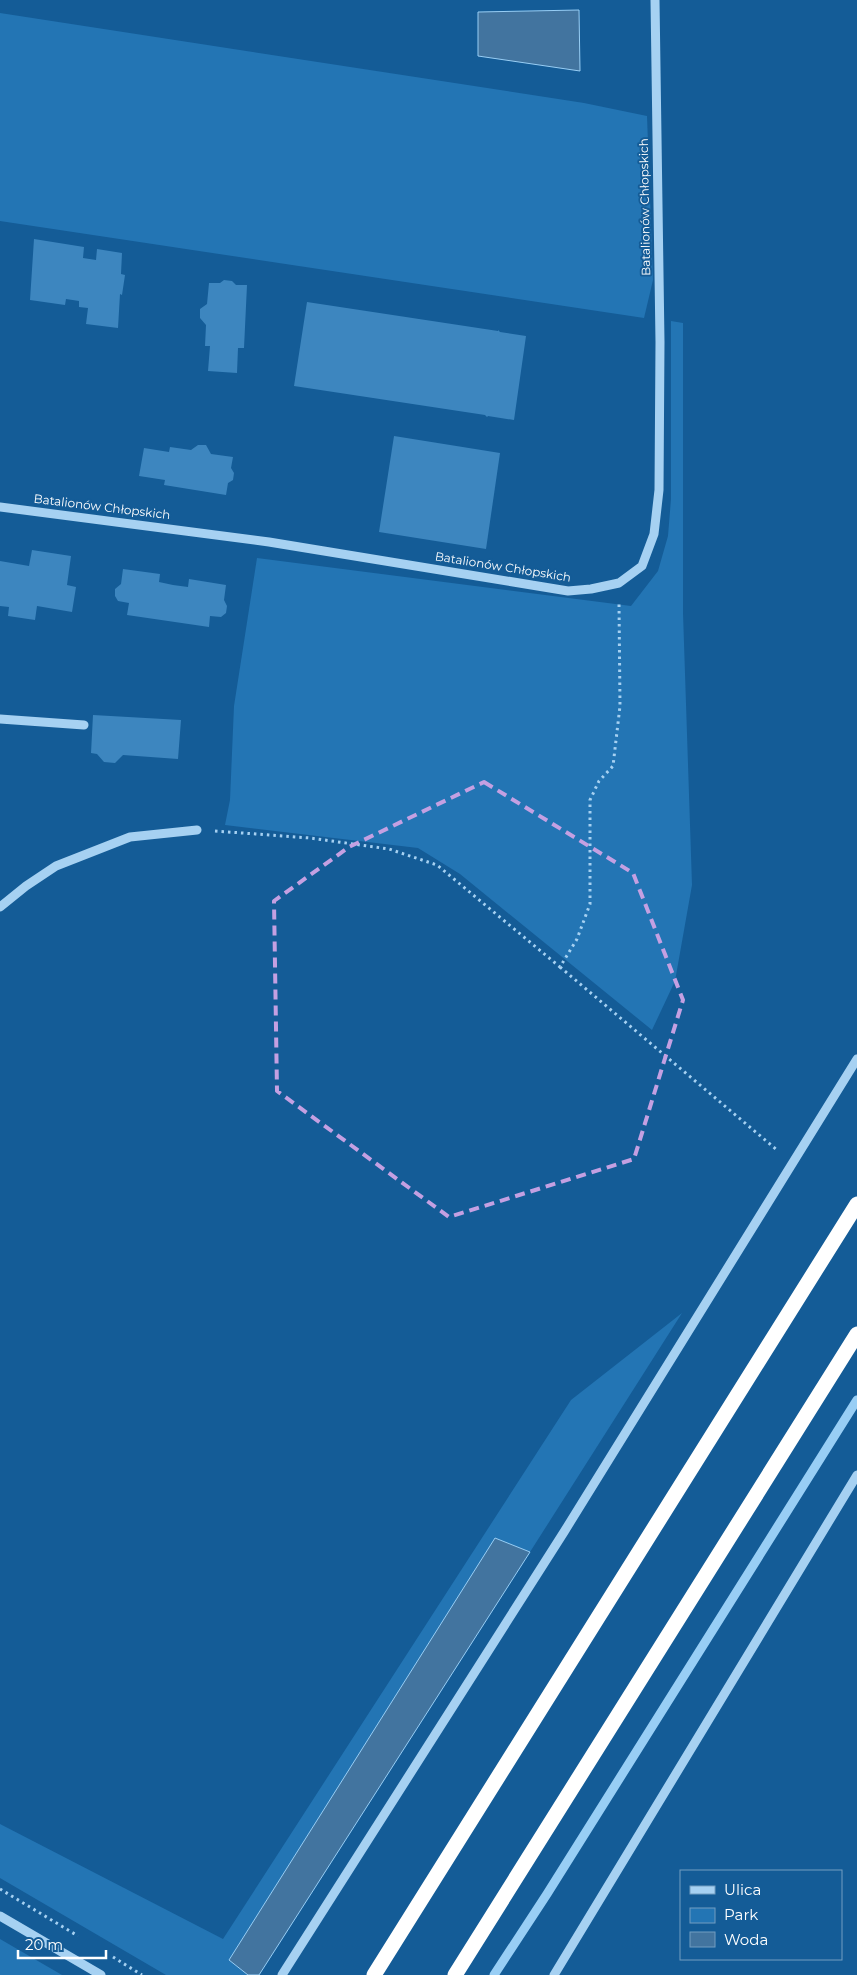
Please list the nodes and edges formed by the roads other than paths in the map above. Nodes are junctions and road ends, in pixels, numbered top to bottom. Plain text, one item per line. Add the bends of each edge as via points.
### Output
1 (655, 0) edge
2 (0, 507) edge
3 (0, 719) edge
4 (84, 725) dead end
5 (197, 830) road end
6 (0, 907) edge
7 (857, 1060) edge
8 (857, 1204) edge
9 (857, 1334) edge
10 (857, 1475) edge
11 (0, 1916) edge
12 (102, 1975) edge
13 (282, 1975) edge
14 (374, 1975) edge
15 (455, 1975) edge
16 (554, 1975) edge

1 - 2 street, Batalionów Chłopskich via 659,490 654,534 642,566 619,583 568,591 269,542
3 - 4 street
5 - 6 street via 122,840 56,866
7 - 13 street
8 - 14 highway
9 - 15 highway
10 - 16 street
11 - 12 street

